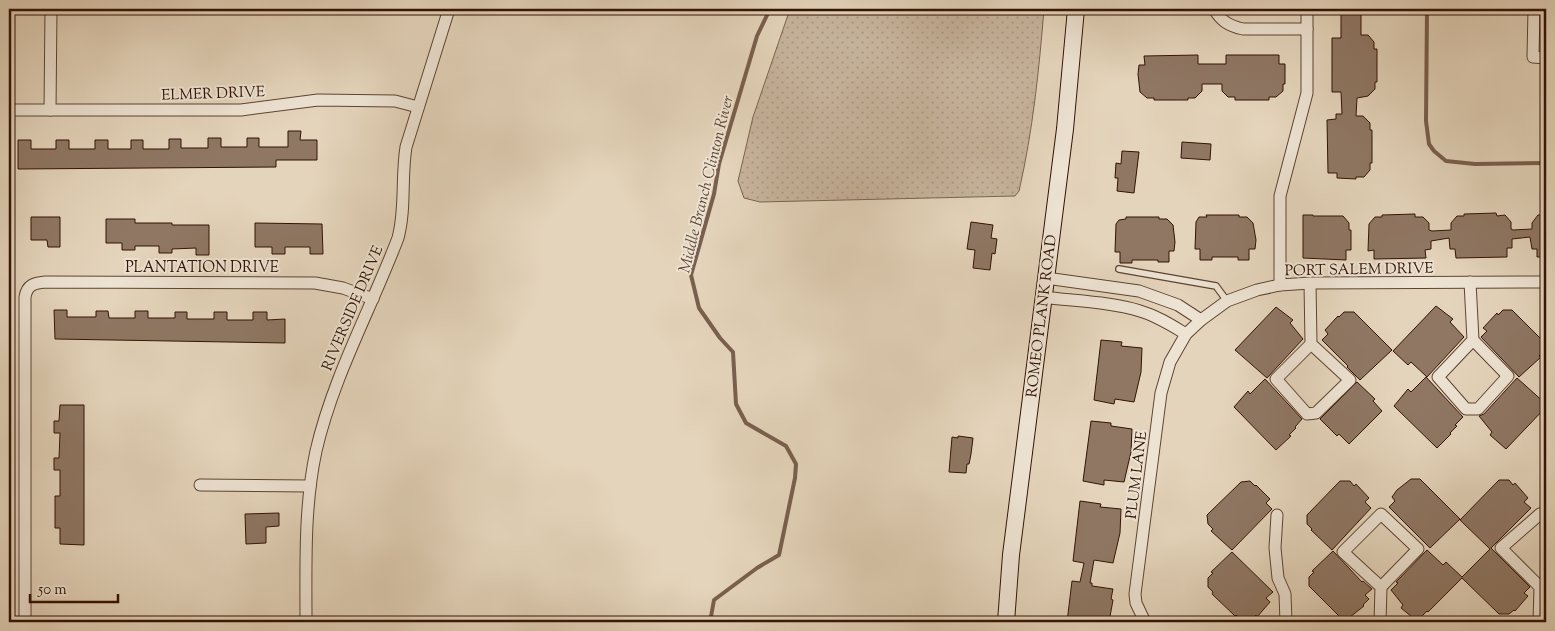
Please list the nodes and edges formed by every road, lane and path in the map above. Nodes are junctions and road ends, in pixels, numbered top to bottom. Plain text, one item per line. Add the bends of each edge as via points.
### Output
1 (51, 9) edge
2 (449, 9) edge
3 (1076, 9) edge
4 (1214, 9) edge
5 (1307, 9) edge
6 (1534, 9) edge
7 (1308, 29) junction
8 (1546, 58) edge
9 (418, 107) junction
10 (9, 110) edge
11 (50, 110) junction
12 (1119, 269) dead end
13 (1046, 278) junction
14 (1470, 282) junction
15 (1546, 282) edge
16 (1310, 283) junction
17 (1280, 284) junction
18 (1043, 298) junction
19 (373, 299) junction
20 (1227, 301) junction
21 (1201, 320) junction
22 (1186, 334) junction
23 (1473, 340) junction
24 (1312, 344) junction
25 (200, 486) dead end
26 (310, 486) junction
27 (1277, 516) dead end
28 (1546, 519) edge
29 (1543, 584) edge
30 (1381, 587) junction
31 (25, 622) edge
32 (306, 622) edge
33 (1006, 622) edge
34 (1145, 622) edge
35 (1286, 622) edge
36 (1380, 622) edge
37 (1539, 622) edge

1 - 11 street
2 - 9 street, RIVERSIDE DRIVE
3 - 13 main road, ROMEO PLANK ROAD
4 - 7 street via 1223,21 1243,29
5 - 7 street
6 - 8 street via 1533,57
7 - 17 street via 1307,94 1280,196
9 - 11 street, ELMER DRIVE via 384,100 305,100 254,110
9 - 19 street, RIVERSIDE DRIVE via 404,160 401,226
10 - 11 street, ELMER DRIVE
12 - 20 lane via 1216,286
13 - 18 main road, ROMEO PLANK ROAD
13 - 21 street via 1139,291 1178,305
14 - 15 street, PORT SALEM DRIVE
14 - 16 street, PORT SALEM DRIVE
14 - 23 street
16 - 17 street, PORT SALEM DRIVE
16 - 24 street
17 - 20 street, PORT SALEM DRIVE
18 - 22 street via 1139,310
18 - 33 main road, ROMEO PLANK ROAD via 1011,555
19 - 26 street, RIVERSIDE DRIVE via 332,396
19 - 31 street, PLANTATION DRIVE via 315,282 45,282 29,287 25,297
20 - 21 street, PORT SALEM DRIVE
21 - 22 street, PORT SALEM DRIVE
22 - 34 street, PLUM LANE via 1170,362 1161,393 1136,594 1136,603
23 - 23 street via 1508,376 1478,409 1466,409 1438,377
24 - 24 street via 1350,380 1316,414 1307,414 1276,379
25 - 26 street
26 - 32 street, RIVERSIDE DRIVE via 306,532
27 - 35 street via 1275,548 1278,578 1285,594
28 - 29 street via 1540,514 1501,548
29 - 37 street
30 - 30 street via 1418,549 1381,514 1343,552
30 - 36 street

